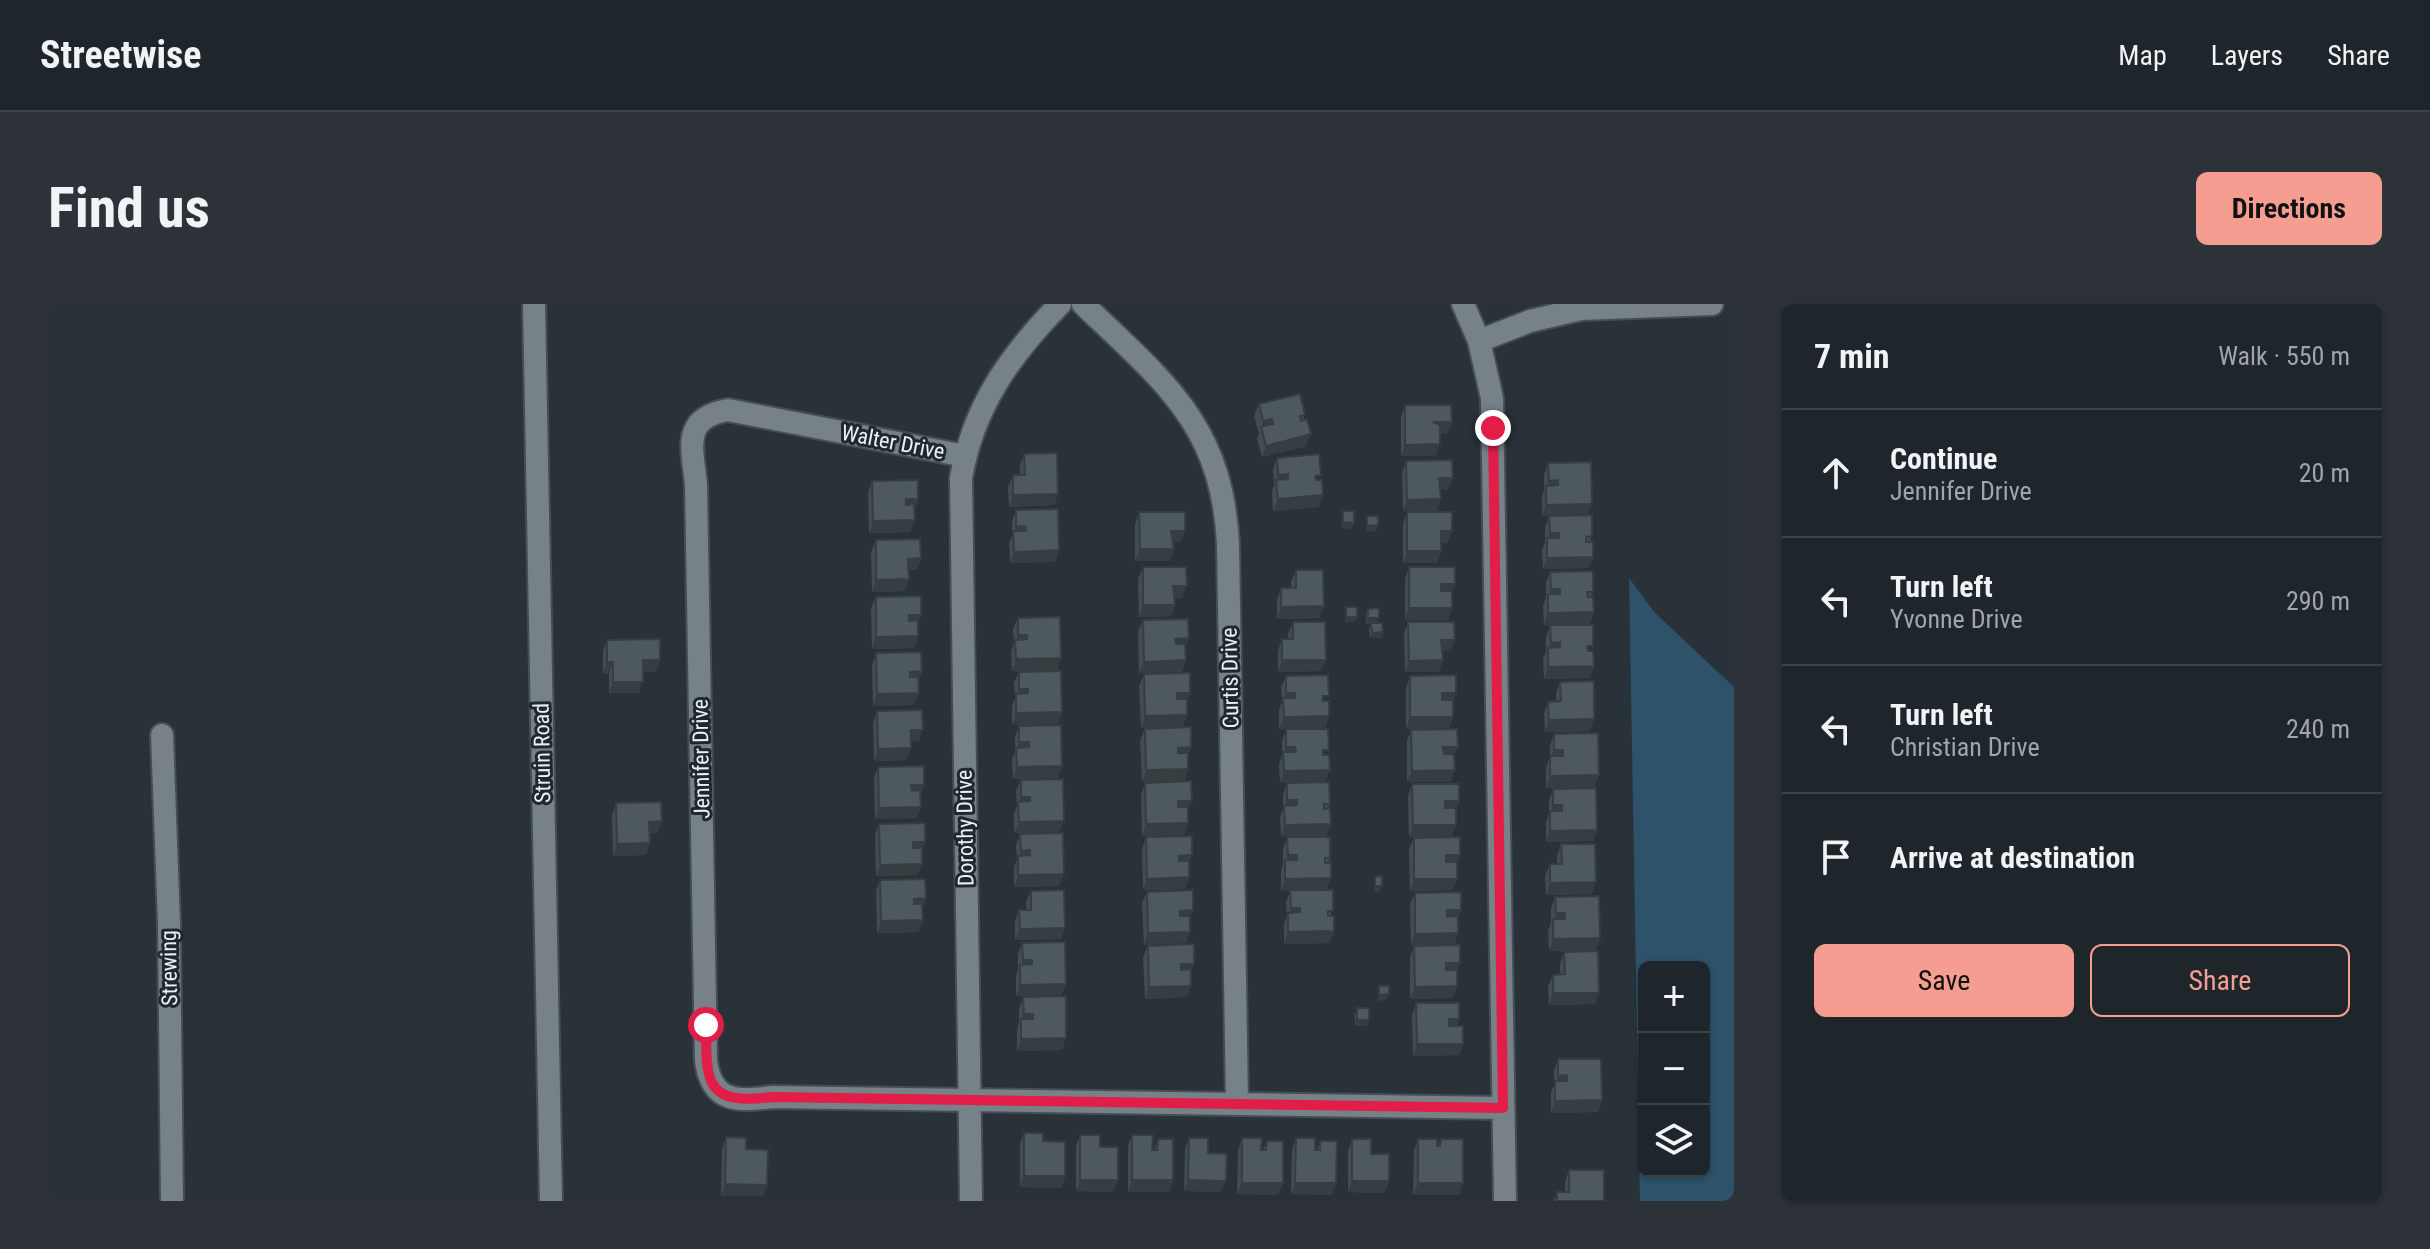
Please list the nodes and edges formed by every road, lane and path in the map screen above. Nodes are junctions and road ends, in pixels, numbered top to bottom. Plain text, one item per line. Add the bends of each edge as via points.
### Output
1 (534, 304) edge
2 (1060, 304) edge
3 (1083, 304) edge
4 (1463, 304) edge
5 (1712, 304) edge
6 (1479, 341) junction
7 (696, 428) joint
8 (965, 456) junction
9 (162, 735) dead end
10 (969, 1100) junction
11 (1237, 1104) junction
12 (1503, 1108) junction
13 (172, 1201) edge
14 (551, 1201) edge
15 (971, 1201) edge
16 (1505, 1201) edge

1 - 14 street, Struin Road
2 - 8 street, Walter Drive via 1028,336 996,381 977,416
3 - 11 street, Curtis Drive via 1174,390 1209,447 1223,495
4 - 6 street
5 - 6 street via 1581,309
6 - 12 street via 1493,428
7 - 8 street, Walter Drive via 714,412 728,410
7 - 10 street, Jennifer Drive via 691,445 708,1076 717,1090 741,1101
8 - 10 street, Dorothy Drive via 960,500
9 - 13 street, Strewing
10 - 11 street
10 - 15 street, Dorothy Drive
11 - 12 street
12 - 16 street

